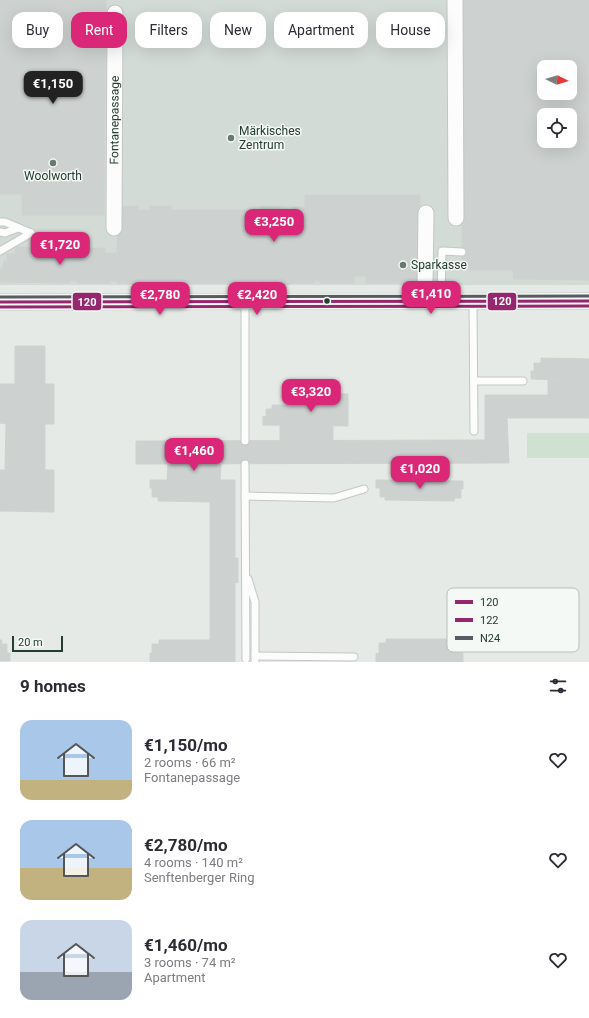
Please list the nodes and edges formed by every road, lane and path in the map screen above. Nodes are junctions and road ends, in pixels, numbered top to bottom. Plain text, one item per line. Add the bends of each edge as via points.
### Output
1 (455, 0) edge
2 (115, 48) edge
3 (426, 214) dead end
4 (456, 218) dead end
5 (0, 222) edge
6 (18, 228) junction
7 (114, 228) dead end
8 (0, 232) edge
9 (0, 251) edge
10 (462, 252) dead end
11 (425, 286) dead end
12 (442, 301) junction
13 (473, 301) junction
14 (589, 301) edge
15 (0, 302) edge
16 (245, 302) junction
17 (474, 381) junction
18 (523, 381) dead end
19 (474, 431) dead end
20 (245, 441) dead end
21 (245, 464) dead end
22 (364, 489) dead end
23 (245, 496) junction
24 (245, 571) junction
25 (354, 657) dead end
26 (246, 659) dead end
27 (255, 659) edge

1 - 4 street
2 - 7 street, Fontanepassage
3 - 11 street
5 - 6 lane
6 - 8 lane
6 - 9 lane via 31,233
10 - 12 lane via 442,251
12 - 13 street
12 - 16 street
13 - 14 street
13 - 17 lane
15 - 16 street
16 - 20 lane
17 - 18 lane
17 - 19 lane
21 - 23 lane
22 - 23 lane via 334,498
23 - 24 lane
24 - 26 lane
24 - 27 lane via 255,602
25 - 27 lane

